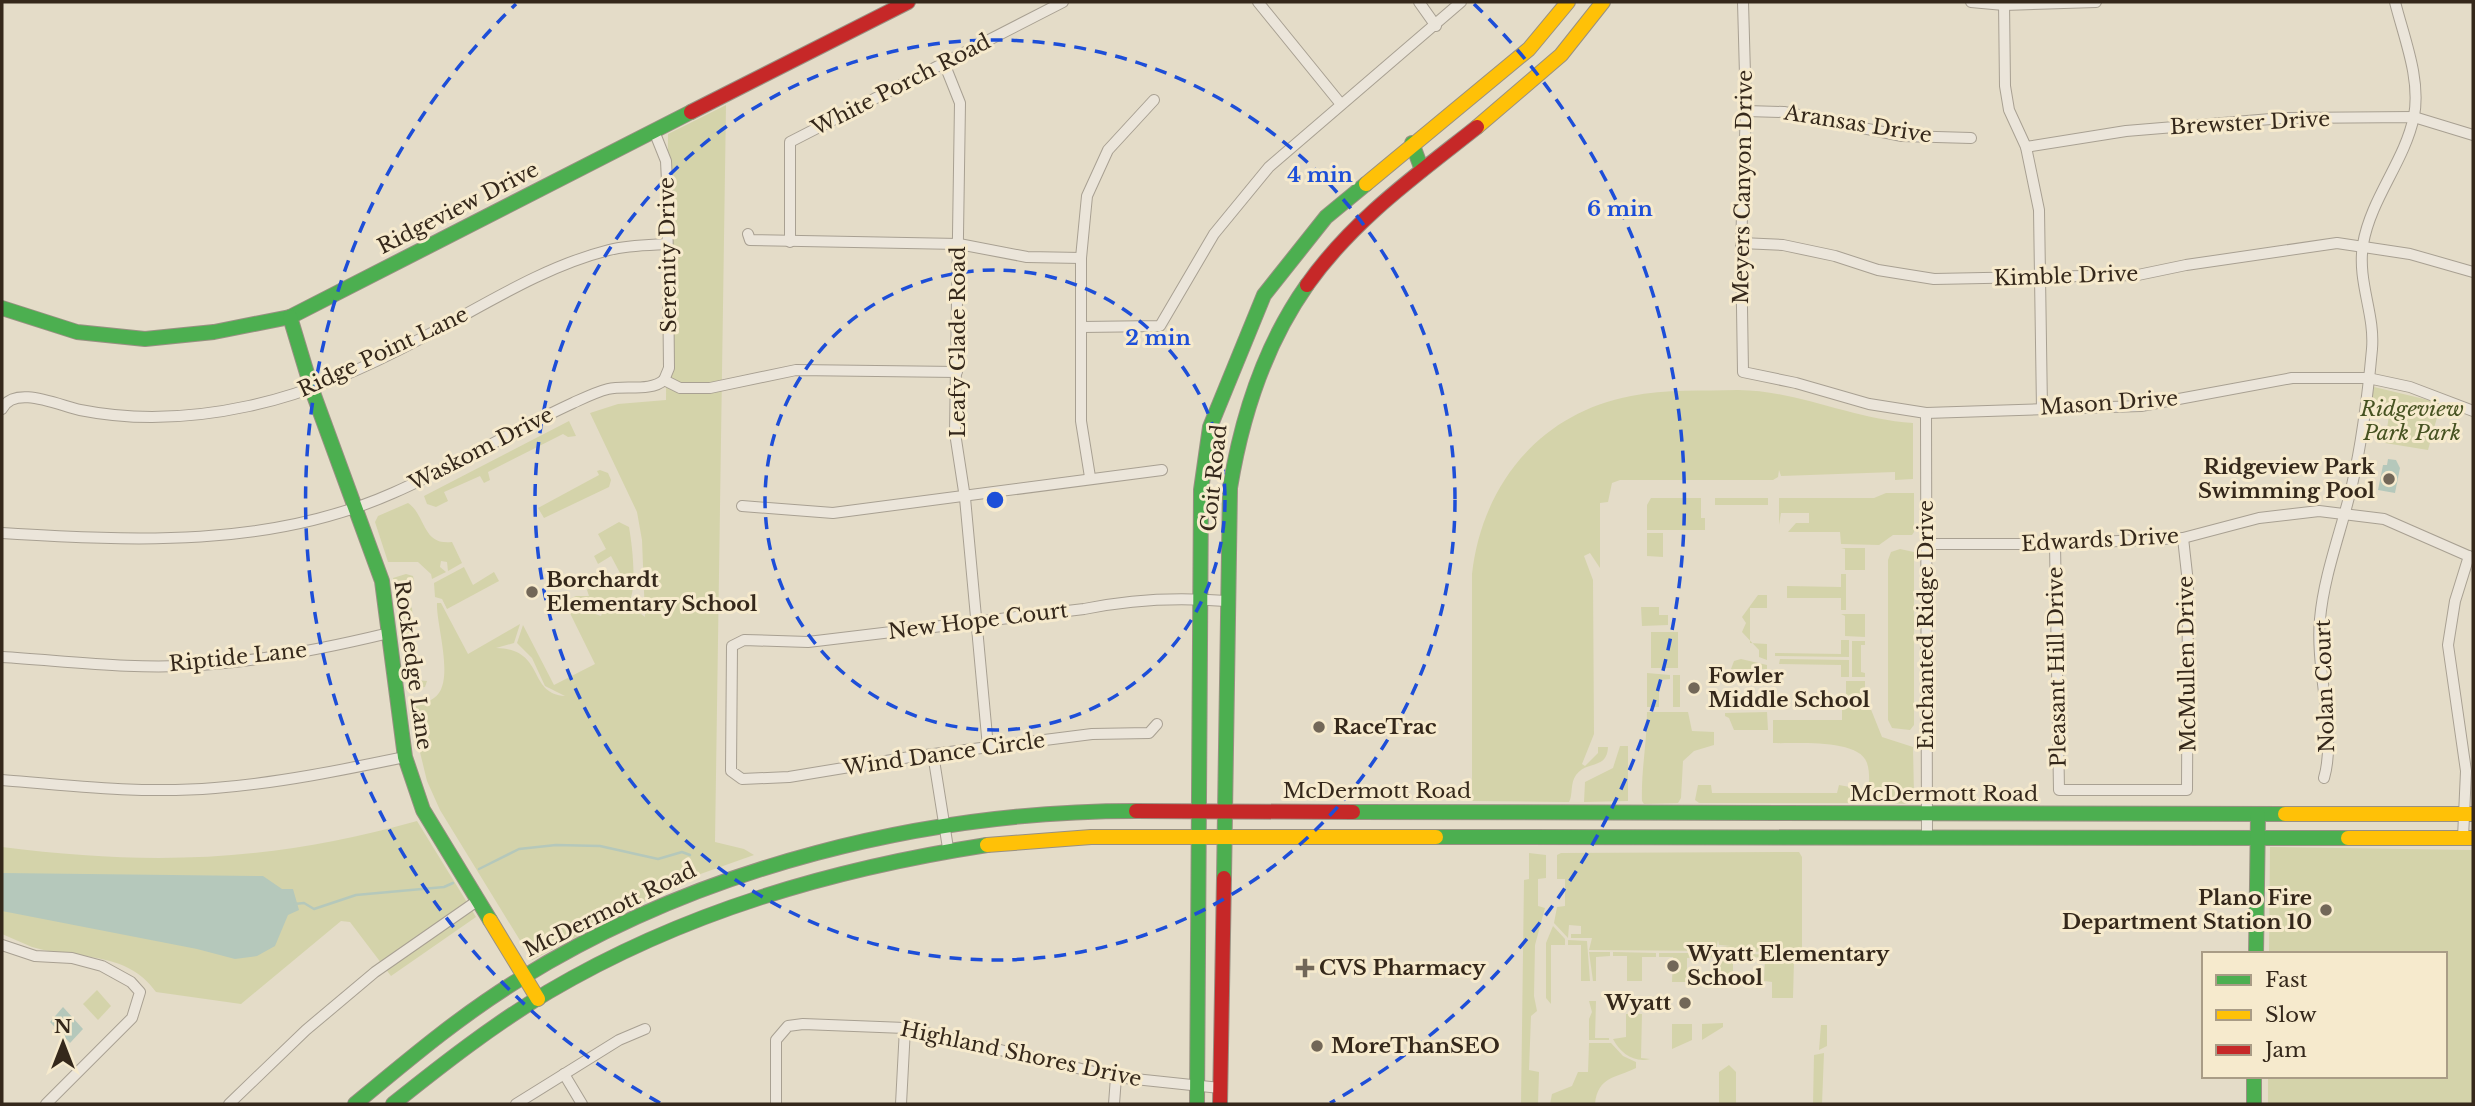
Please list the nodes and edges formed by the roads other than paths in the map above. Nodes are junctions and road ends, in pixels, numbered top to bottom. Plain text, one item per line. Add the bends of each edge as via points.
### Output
1 (908, 2) edge
2 (1063, 2) edge
3 (1258, 2) edge
4 (1419, 2) edge
5 (1461, 2) edge
6 (1568, 2) edge
7 (1603, 2) edge
8 (1743, 2) edge
9 (1970, 2) edge
10 (2096, 2) edge
11 (2395, 2) edge
12 (2004, 3) edge
13 (1436, 26) junction
14 (944, 63) junction
15 (1154, 100) dead end
16 (1340, 103) junction
17 (1746, 111) junction
18 (2414, 117) junction
19 (654, 131) junction
20 (2473, 135) edge
21 (1970, 138) dead end
22 (1412, 144) junction
23 (2026, 147) junction
24 (1437, 158) junction
25 (1422, 170) junction
26 (748, 234) dead end
27 (790, 242) junction
28 (1741, 243) junction
29 (667, 244) junction
30 (959, 244) junction
31 (2363, 246) junction
32 (1081, 258) junction
33 (2473, 272) edge
34 (2041, 279) junction
35 (2, 308) edge
36 (290, 317) junction
37 (1082, 327) junction
38 (957, 372) junction
39 (1743, 372) joint
40 (2368, 378) junction
41 (664, 380) junction
42 (312, 390) junction
43 (5, 405) edge
44 (2042, 409) junction
45 (2473, 411) edge
46 (1926, 413) junction
47 (1162, 470) dead end
48 (1090, 477) junction
49 (965, 498) junction
50 (742, 506) dead end
51 (355, 508) junction
52 (2343, 511) junction
53 (2, 533) edge
54 (2183, 538) junction
55 (1925, 544) junction
56 (2055, 544) junction
57 (2471, 557) edge
58 (1200, 599) junction
59 (1226, 601) junction
60 (977, 621) junction
61 (389, 633) junction
62 (2, 657) edge
63 (1157, 724) dead end
64 (2468, 737) edge
65 (988, 747) junction
66 (933, 754) junction
67 (405, 757) junction
68 (731, 771) joint
69 (2324, 778) dead end
70 (2, 780) edge
71 (2059, 790) joint
72 (1200, 811) junction
73 (1223, 811) junction
74 (1455, 813) junction
75 (1632, 813) junction
76 (2371, 814) junction
77 (2469, 814) edge
78 (1927, 815) junction
79 (2131, 815) junction
80 (2258, 815) junction
81 (945, 826) junction
82 (1200, 837) junction
83 (1223, 837) junction
84 (1456, 837) junction
85 (1631, 838) junction
86 (1927, 838) junction
87 (2131, 838) junction
88 (2258, 838) junction
89 (2372, 838) junction
90 (2468, 838) edge
91 (948, 848) junction
92 (474, 895) junction
93 (2, 945) edge
94 (2256, 952) edge
95 (1198, 961) junction
96 (524, 976) junction
97 (538, 999) junction
98 (1221, 1004) junction
99 (905, 1028) junction
100 (645, 1029) dead end
101 (564, 1074) junction
102 (1116, 1077) junction
103 (2254, 1078) edge
104 (1197, 1085) junction
105 (1220, 1088) junction
106 (46, 1104) edge
107 (229, 1104) edge
108 (355, 1104) edge
109 (393, 1104) edge
110 (516, 1104) edge
111 (582, 1104) edge
112 (776, 1104) edge
113 (901, 1104) edge
114 (1114, 1104) edge
115 (1197, 1104) edge
116 (1220, 1104) edge
117 (2254, 1104) edge

1 - 19 main road, Ridgeview Drive
2 - 14 street, White Porch Road
3 - 16 street
4 - 13 street
5 - 13 street
6 - 22 main road, Coit Road via 1529,49
7 - 24 main road, Coit Road via 1594,18 1527,90
8 - 17 street, Meyers Canyon Drive
9 - 12 street
10 - 12 street
11 - 18 street via 2414,79
12 - 23 street via 2005,86 2014,127
13 - 16 street
14 - 27 street, White Porch Road via 790,142
14 - 30 street, Leafy Glade Road via 960,103
15 - 32 street via 1108,150 1087,196
16 - 37 street via 1269,167 1214,234 1160,326
17 - 21 street, Aransas Drive via 1784,112 1902,136
17 - 28 street, Meyers Canyon Drive
18 - 20 street, Brewster Drive
18 - 23 street, Brewster Drive via 2283,118 2126,131
18 - 31 street, Nolan Court via 2371,212
19 - 29 street, Serenity Drive via 666,161
19 - 36 main road, Ridgeview Drive
22 - 24 main road
22 - 25 main road
22 - 58 main road, Coit Road via 1326,217 1264,295 1210,427 1201,490
23 - 34 street via 2039,210
24 - 25 main road, Coit Road
25 - 59 main road, Coit Road via 1374,208 1319,268 1277,332 1255,377 1234,456
26 - 27 street via 750,240
27 - 30 street
28 - 34 street, Kimble Drive via 1783,245 1911,277
28 - 39 street, Meyers Canyon Drive
29 - 41 street, Serenity Drive via 669,368
29 - 42 street, Ridge Point Lane via 612,249 577,259
30 - 32 street via 1027,257
30 - 38 street, Leafy Glade Road
31 - 33 street, Kimble Drive
31 - 34 street, Kimble Drive via 2337,243 2138,275
31 - 40 street, Nolan Court via 2362,280 2371,318
32 - 37 street
34 - 44 street
35 - 36 main road, Ridgeview Drive via 61,329 157,340 205,336
36 - 42 main road, Rockledge Lane
37 - 48 street via 1081,421
38 - 41 street, Waskom Drive via 796,370 700,388 680,388
38 - 49 street, Leafy Glade Road via 955,433
39 - 46 street, Mason Drive via 1869,404
40 - 44 street, Mason Drive via 2292,378 2152,404
40 - 45 street, Mason Drive via 2410,387
40 - 52 street, Nolan Court via 2352,486
41 - 51 street, Waskom Drive via 654,386 606,389 579,400
42 - 43 street, Ridge Point Lane via 239,408 149,417 96,413 21,396
42 - 51 main road, Rockledge Lane
44 - 46 street, Mason Drive
46 - 55 street, Enchanted Ridge Drive
47 - 48 street
48 - 49 street
49 - 50 street via 833,513
49 - 60 street, Leafy Glade Road
51 - 53 street, Waskom Drive via 286,526 198,539 115,540
51 - 61 main road, Rockledge Lane via 382,581
52 - 54 street, Edwards Drive via 2259,518
52 - 57 street, Edwards Drive via 2405,526
52 - 69 street, Nolan Court via 2320,617 2320,674 2328,746
54 - 56 street, Edwards Drive
54 - 71 street, McMullen Drive via 2188,583 2187,790
55 - 56 street, Edwards Drive
55 - 78 street, Enchanted Ridge Drive
56 - 71 street, Pleasant Hill Drive
57 - 64 street via 2455,601 2448,645 2452,691
58 - 59 street, New Hope Court
58 - 60 street, New Hope Court via 1119,601
58 - 72 main road, Coit Road
59 - 73 main road, Coit Road
60 - 65 street, Leafy Glade Road
60 - 68 street, New Hope Court via 808,642 744,640 732,646
61 - 62 street, Riptide Lane via 273,657 198,665 132,666
61 - 67 main road, Rockledge Lane
63 - 65 street, Wind Dance Circle via 1149,733 1092,734
64 - 77 street
65 - 66 street, Wind Dance Circle
66 - 68 street, Wind Dance Circle via 789,777 742,779
66 - 81 street
67 - 70 street via 306,778 214,789 126,791
67 - 92 main road, Rockledge Lane via 423,810
72 - 73 main road, McDermott Road
72 - 81 main road, McDermott Road via 1082,811
72 - 82 main road, Coit Road
73 - 74 main road, McDermott Road
73 - 83 main road, Coit Road
74 - 75 main road, McDermott Road
74 - 84 main road
75 - 78 main road, McDermott Road
75 - 85 main road
76 - 77 main road, McDermott Road
76 - 80 main road, McDermott Road
76 - 89 main road
77 - 90 street
78 - 79 main road, McDermott Road
78 - 86 street, Enchanted Ridge Drive
79 - 80 main road, McDermott Road
79 - 87 main road
80 - 88 main road
81 - 91 street
81 - 96 main road, McDermott Road via 798,856 710,884 580,944
82 - 83 main road, McDermott Road
82 - 91 main road, McDermott Road via 1085,837
82 - 95 main road, Coit Road
83 - 84 main road, McDermott Road
83 - 98 main road, Coit Road
84 - 85 main road, McDermott Road
85 - 86 main road, McDermott Road
86 - 87 main road, McDermott Road
87 - 88 main road, McDermott Road
88 - 89 main road, McDermott Road
88 - 94 main road
89 - 90 main road, McDermott Road
91 - 97 main road, McDermott Road via 811,879 717,911 599,963
92 - 96 main road, Rockledge Lane
92 - 107 street via 296,1039
93 - 106 street via 35,956 102,967 140,992 132,1018
95 - 98 main road via 1206,971 1206,999
95 - 104 main road, Coit Road
96 - 97 main road, Rockledge Lane
96 - 108 main road, McDermott Road via 420,1048
97 - 109 main road, McDermott Road via 500,1022
98 - 105 main road, Coit Road
99 - 102 street, Highland Shores Drive
99 - 112 street, Highland Shores Drive via 803,1024 781,1030 775,1046
99 - 113 street
100 - 101 street
101 - 110 street
101 - 111 street
102 - 104 street, Highland Shores Drive
102 - 114 street
103 - 117 main road
104 - 105 street, Highland Shores Drive
104 - 115 main road, Coit Road
105 - 116 main road, Coit Road

